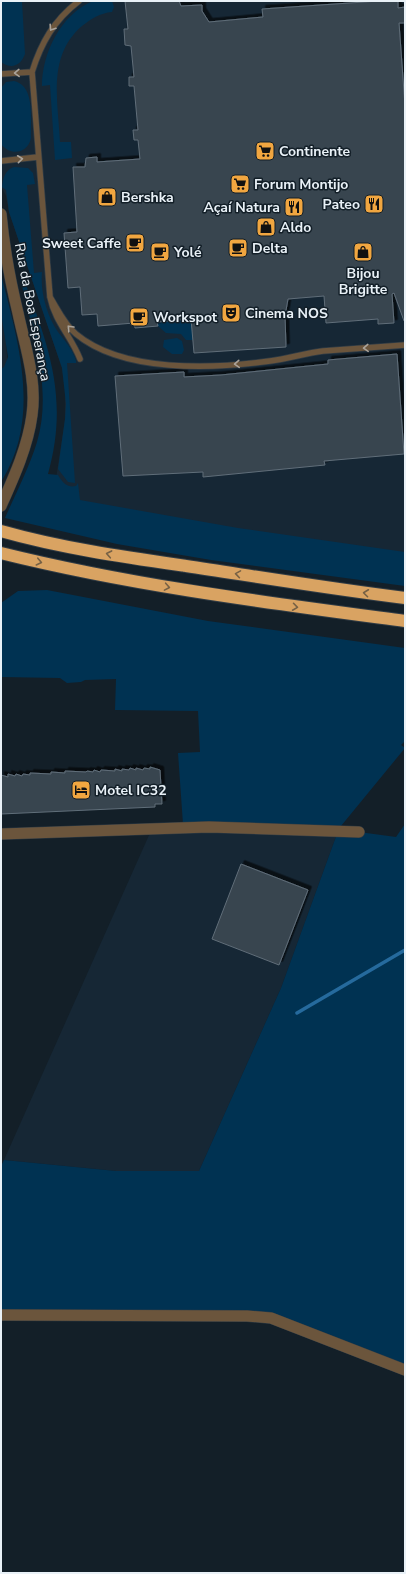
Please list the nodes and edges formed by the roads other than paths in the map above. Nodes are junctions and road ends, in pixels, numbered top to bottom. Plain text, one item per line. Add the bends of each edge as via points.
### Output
1 (79, 1) edge
2 (32, 72) junction
3 (1, 74) edge
4 (38, 157) junction
5 (1, 161) edge
6 (1, 214) edge
7 (50, 297) junction
8 (405, 345) edge
9 (80, 359) dead end
10 (1, 506) edge
11 (1, 531) edge
12 (1, 554) edge
13 (405, 598) edge
14 (405, 621) edge
15 (359, 832) dead end
16 (1, 834) edge
17 (1, 1315) edge
18 (405, 1370) edge

1 -> 2 lane via 64,13 53,27 42,44
2 -> 3 lane
2 - 4 lane
5 -> 4 lane
4 - 7 lane
6 - 10 street, Rua da Boa Esperança via 4,245 33,384 32,414 28,433
8 -> 7 lane via 322,352 269,361 190,367 135,360 106,350 77,334 64,320
7 - 9 lane via 57,318
13 -> 11 highway via 114,555
12 -> 14 highway via 171,588
15 - 16 street via 209,827
17 - 18 street via 270,1318

